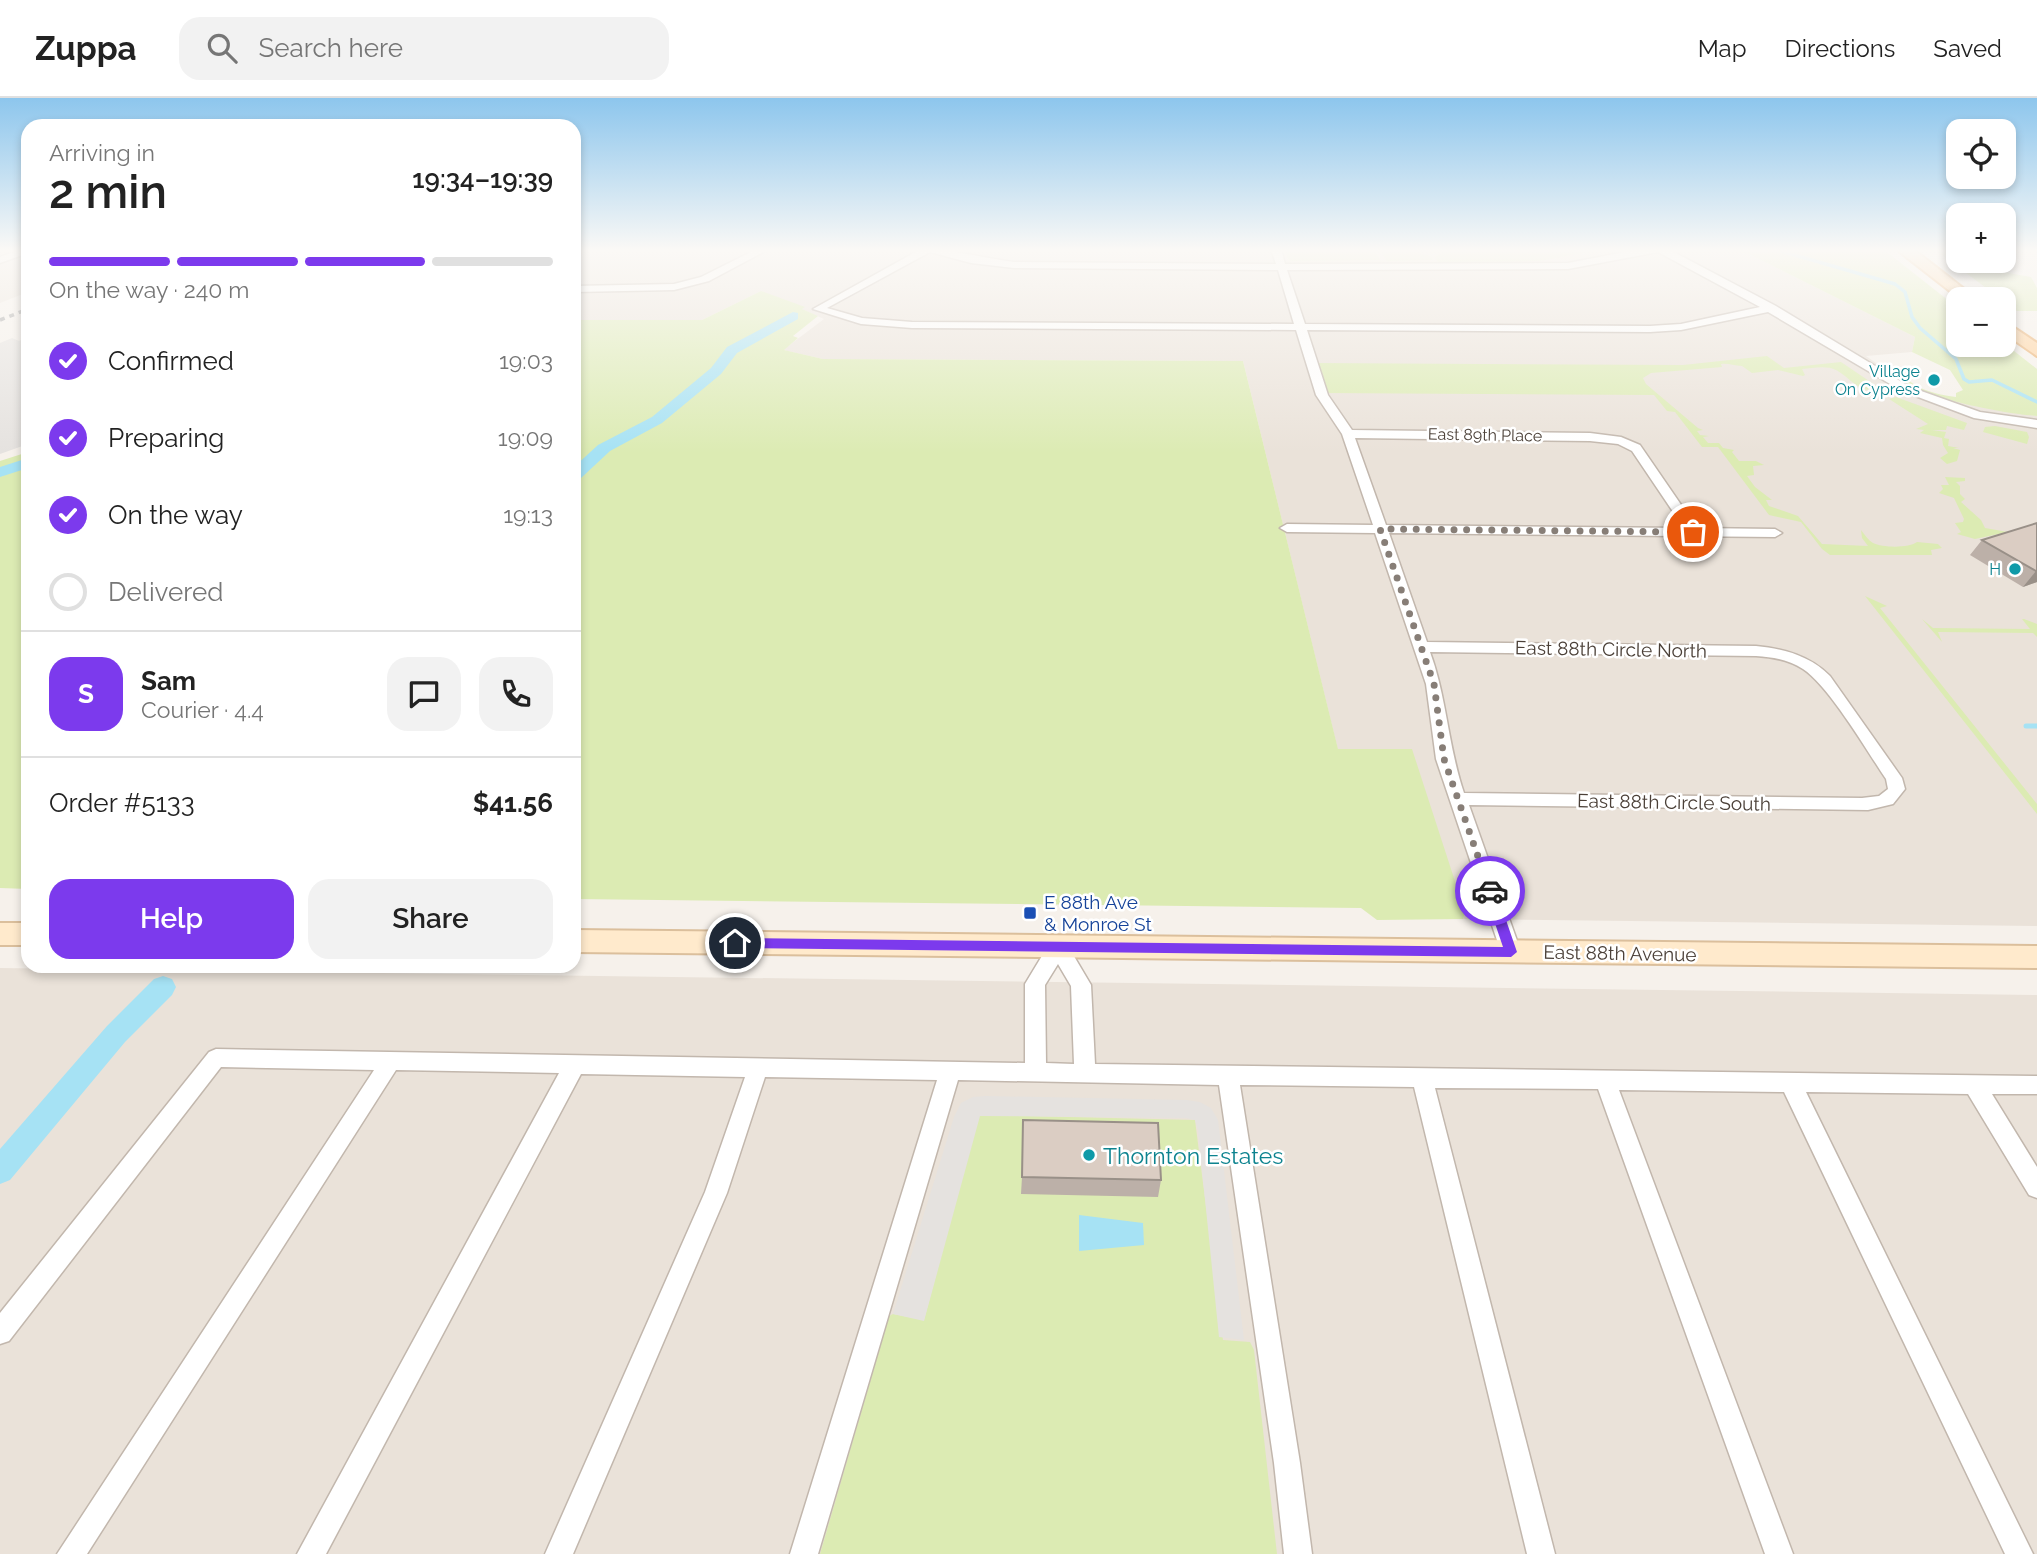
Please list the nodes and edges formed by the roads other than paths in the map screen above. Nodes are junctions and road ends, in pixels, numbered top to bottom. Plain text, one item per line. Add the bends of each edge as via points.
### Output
1 (843, 317) edge
2 (1296, 317) edge
3 (1730, 317) edge
4 (1787, 317) edge
5 (1299, 327) junction
6 (2016, 335) edge
7 (2037, 351) edge
8 (2037, 424) edge
9 (1348, 434) junction
10 (1287, 528) dead end
11 (1380, 529) junction
12 (1693, 532) junction
13 (1775, 533) dead end
14 (1422, 647) junction
15 (1458, 799) junction
16 (1890, 799) joint
17 (0, 934) edge
18 (21, 934) edge
19 (581, 941) edge
20 (1058, 947) junction
21 (1511, 952) junction
22 (2037, 957) edge
23 (391, 1061) junction
24 (575, 1064) junction
25 (758, 1068) junction
26 (950, 1072) junction
27 (1085, 1072) junction
28 (1036, 1073) junction
29 (1228, 1076) junction
30 (1422, 1079) junction
31 (1605, 1080) junction
32 (1790, 1082) junction
33 (1973, 1084) junction
34 (2037, 1085) edge
35 (2037, 1187) edge
36 (0, 1332) edge
37 (71, 1554) edge
38 (311, 1554) edge
39 (559, 1554) edge
40 (804, 1554) edge
41 (1298, 1554) edge
42 (1541, 1554) edge
43 (1779, 1554) edge
44 (2019, 1554) edge

1 - 5 street via 886,324
2 - 5 street
3 - 5 street via 1650,330
4 - 8 street via 1912,392 1978,415
5 - 9 street via 1322,395
6 - 7 main road
9 - 11 street
9 - 12 street, East 89th Place via 1590,436 1621,441 1641,454
10 - 11 street
11 - 12 street
11 - 14 street
12 - 13 street
14 - 15 street via 1434,684 1442,751
14 - 16 street, East 88th Circle North via 1756,651 1799,660 1825,680 1894,778 1897,789
15 - 16 street, East 88th Circle South via 1863,804
15 - 21 street
17 - 18 main road
19 - 20 main road, East 88th Avenue
20 - 21 main road, East 88th Avenue
20 - 27 street via 1082,985
20 - 28 street via 1035,984
21 - 22 main road, East 88th Avenue
23 - 24 street
23 - 36 street via 216,1058
23 - 37 street
24 - 25 street
24 - 38 street
25 - 26 street
25 - 39 street via 716,1193
26 - 28 street
26 - 40 street
27 - 28 street
27 - 29 street
29 - 30 street
29 - 41 street
30 - 31 street
30 - 42 street
31 - 32 street
31 - 43 street
32 - 33 street
32 - 44 street
33 - 34 street
33 - 35 street

